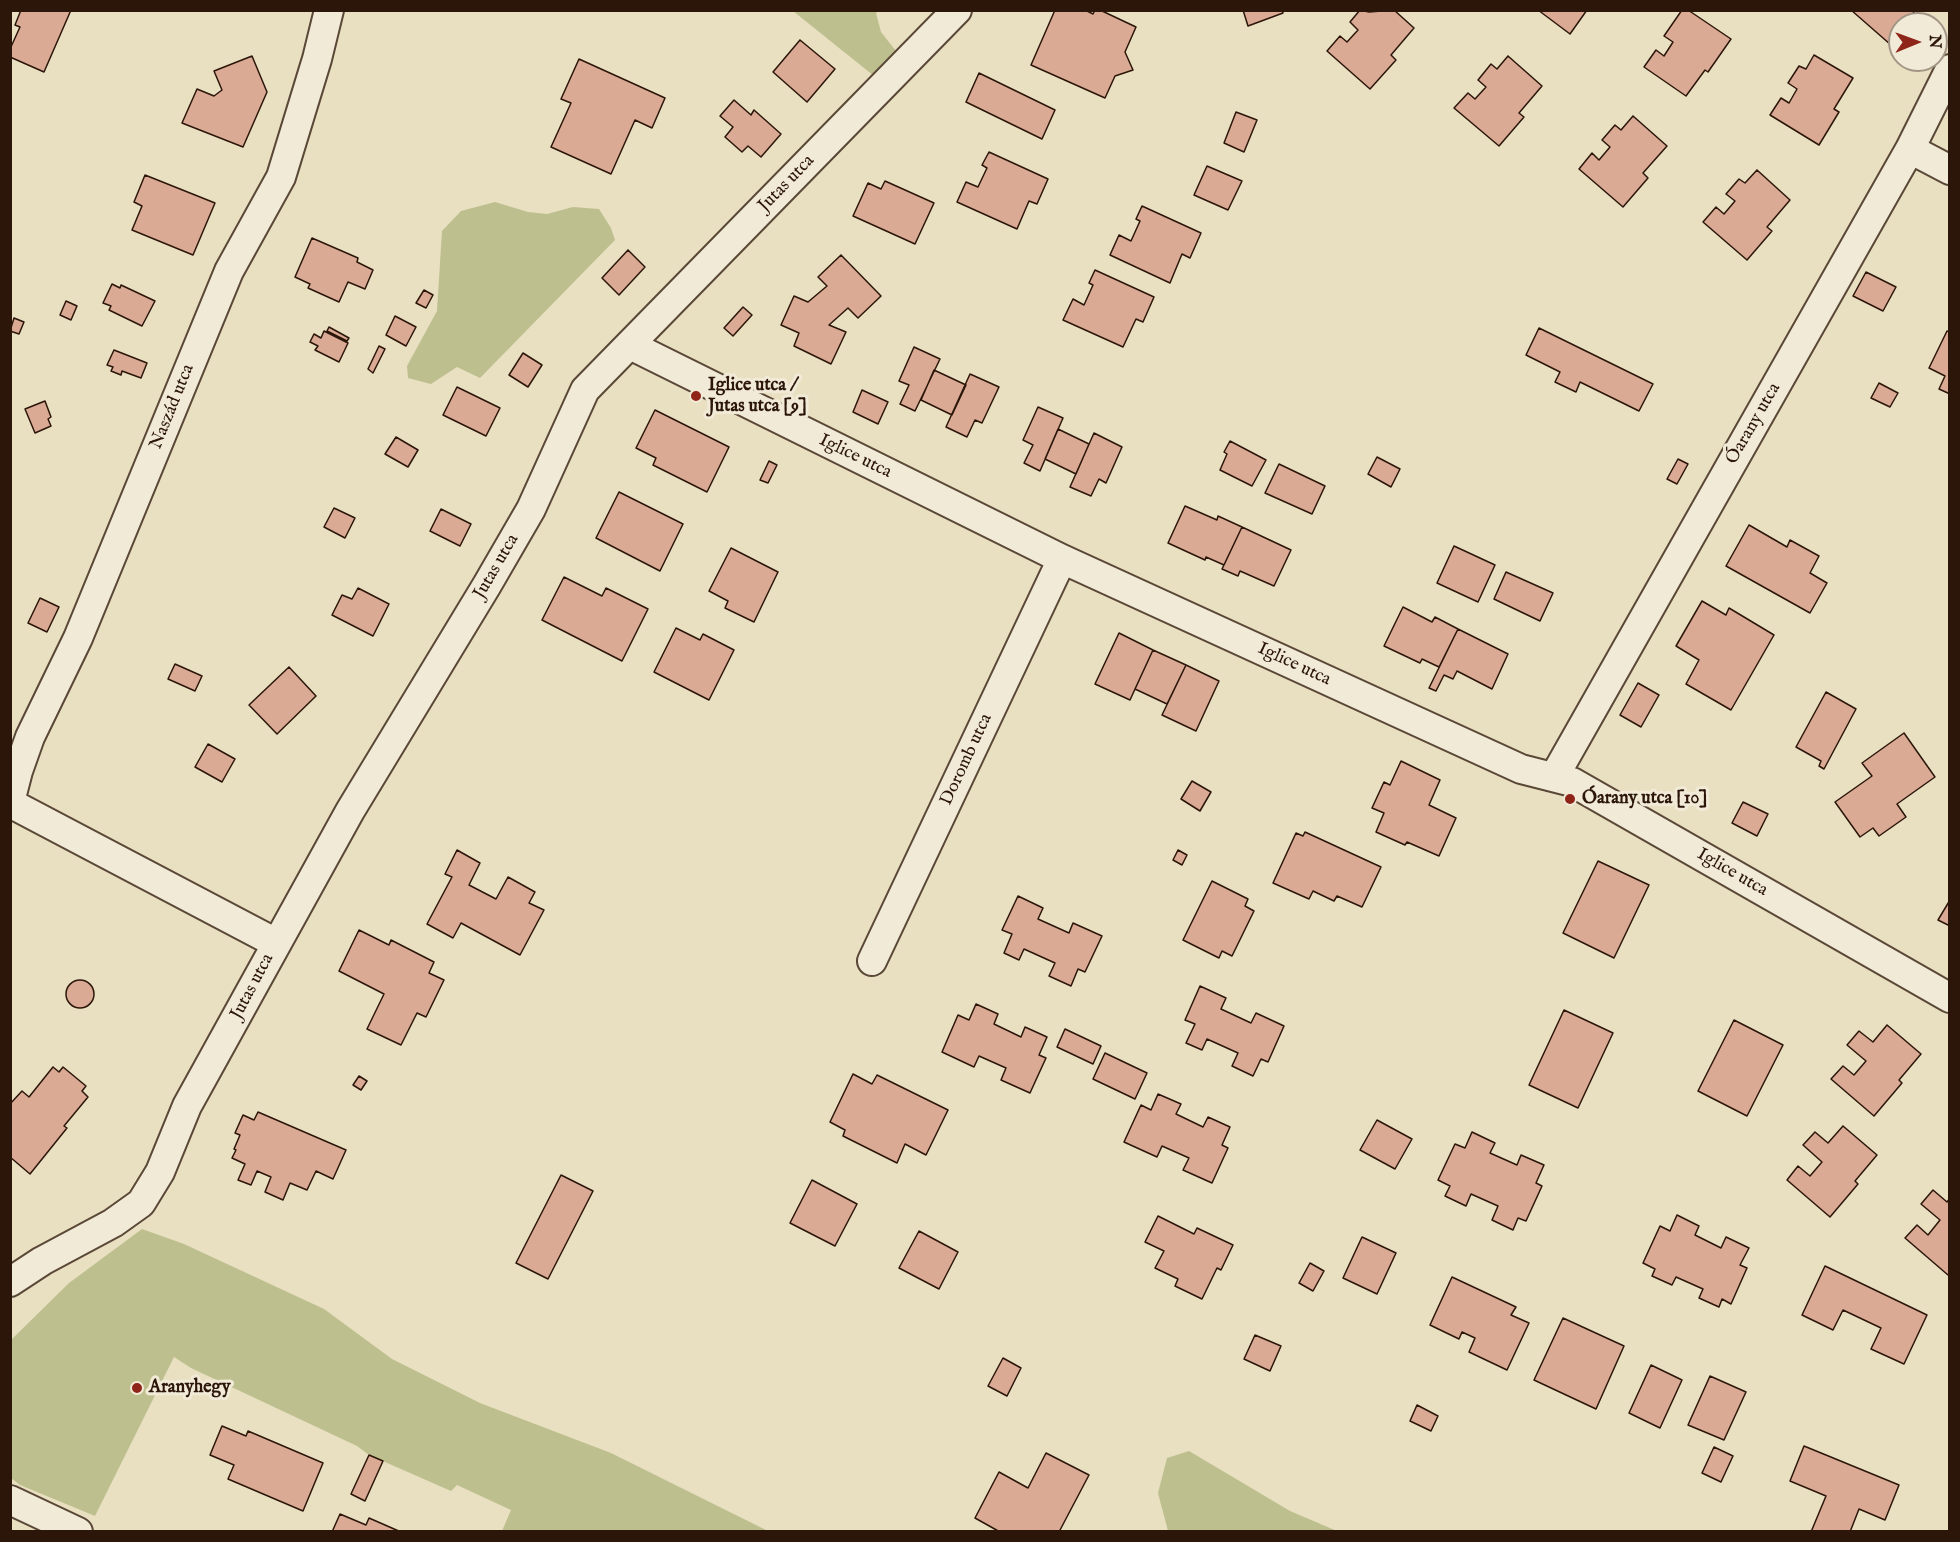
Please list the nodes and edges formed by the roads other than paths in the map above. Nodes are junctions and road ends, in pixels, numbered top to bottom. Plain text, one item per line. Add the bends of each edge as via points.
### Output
1 (328, 10) edge
2 (957, 10) edge
3 (1950, 69) edge
4 (1910, 149) junction
5 (1950, 170) edge
6 (630, 345) junction
7 (1062, 559) junction
8 (1554, 777) junction
9 (10, 802) edge
10 (276, 943) junction
11 (872, 961) dead end
12 (1950, 998) edge
13 (10, 1282) edge
14 (10, 1500) edge
15 (78, 1532) edge

1 - 9 street, Naszád utca via 281,177 229,271 78,638 30,737
2 - 6 street, Jutas utca
3 - 4 street, Óarany utca
4 - 5 street
4 - 8 street, Óarany utca
6 - 7 street, Iglice utca
6 - 10 street, Jutas utca via 585,390 531,509 350,811
7 - 8 street, Iglice utca via 1521,769
7 - 11 street, Doromb utca
8 - 12 street, Iglice utca via 1572,782
9 - 10 street
10 - 13 street, Jutas utca via 187,1106 160,1172 141,1203
14 - 15 street

